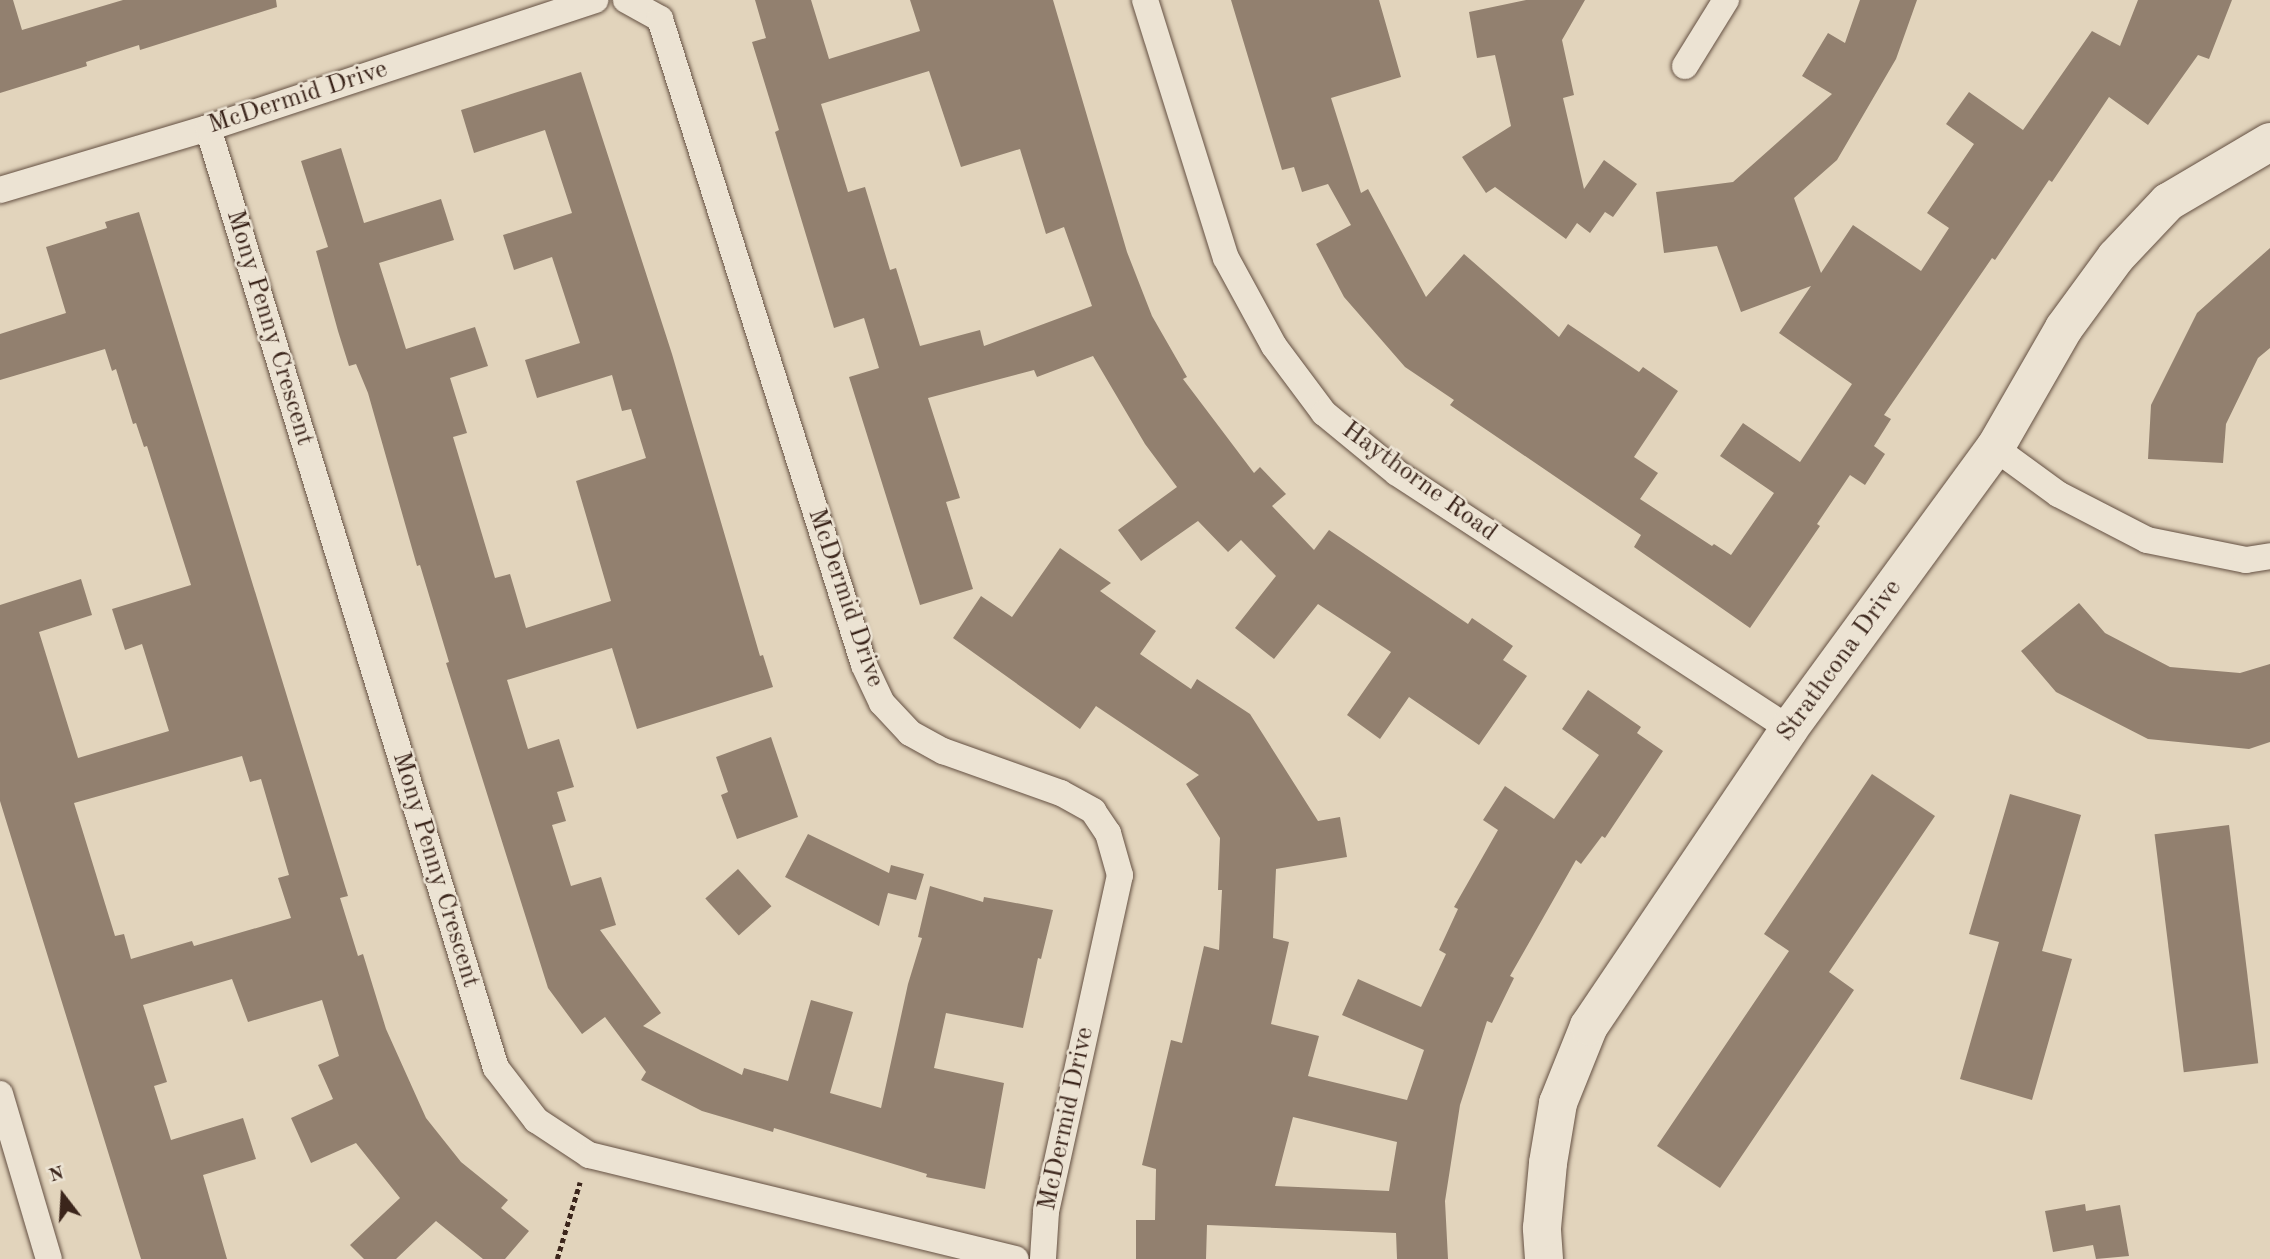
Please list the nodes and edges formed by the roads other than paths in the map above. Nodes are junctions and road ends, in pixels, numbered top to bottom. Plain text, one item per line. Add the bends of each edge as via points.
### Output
1 (595, 0) edge
2 (626, 0) edge
3 (1145, 0) edge
4 (1726, 0) edge
5 (1685, 66) dead end
6 (208, 128) junction
7 (2270, 142) edge
8 (0, 190) edge
9 (1995, 448) junction
10 (2270, 556) edge
11 (1789, 729) junction
12 (0, 1094) edge
13 (49, 1259) edge
14 (1015, 1259) edge
15 (1043, 1259) edge
16 (1544, 1259) edge

1 - 6 street, McDermid Drive
2 - 15 street, McDermid Drive via 660,19 864,665 882,704 910,733 943,751 1061,793 1093,811 1108,833 1120,875 1046,1212
3 - 11 street, Haythorne Road via 1226,258 1274,346 1324,413 1397,473
4 - 5 street
6 - 8 street, McDermid Drive
6 - 14 street, Mony Penny Crescent via 496,1068 536,1120 589,1155
7 - 9 street, Strathcona Drive via 2168,202 2116,257 2064,328
9 - 10 street via 2058,494 2147,540 2246,560
9 - 11 street, Strathcona Drive
11 - 16 street, Strathcona Drive via 1589,1026 1558,1103 1542,1228
12 - 13 street

